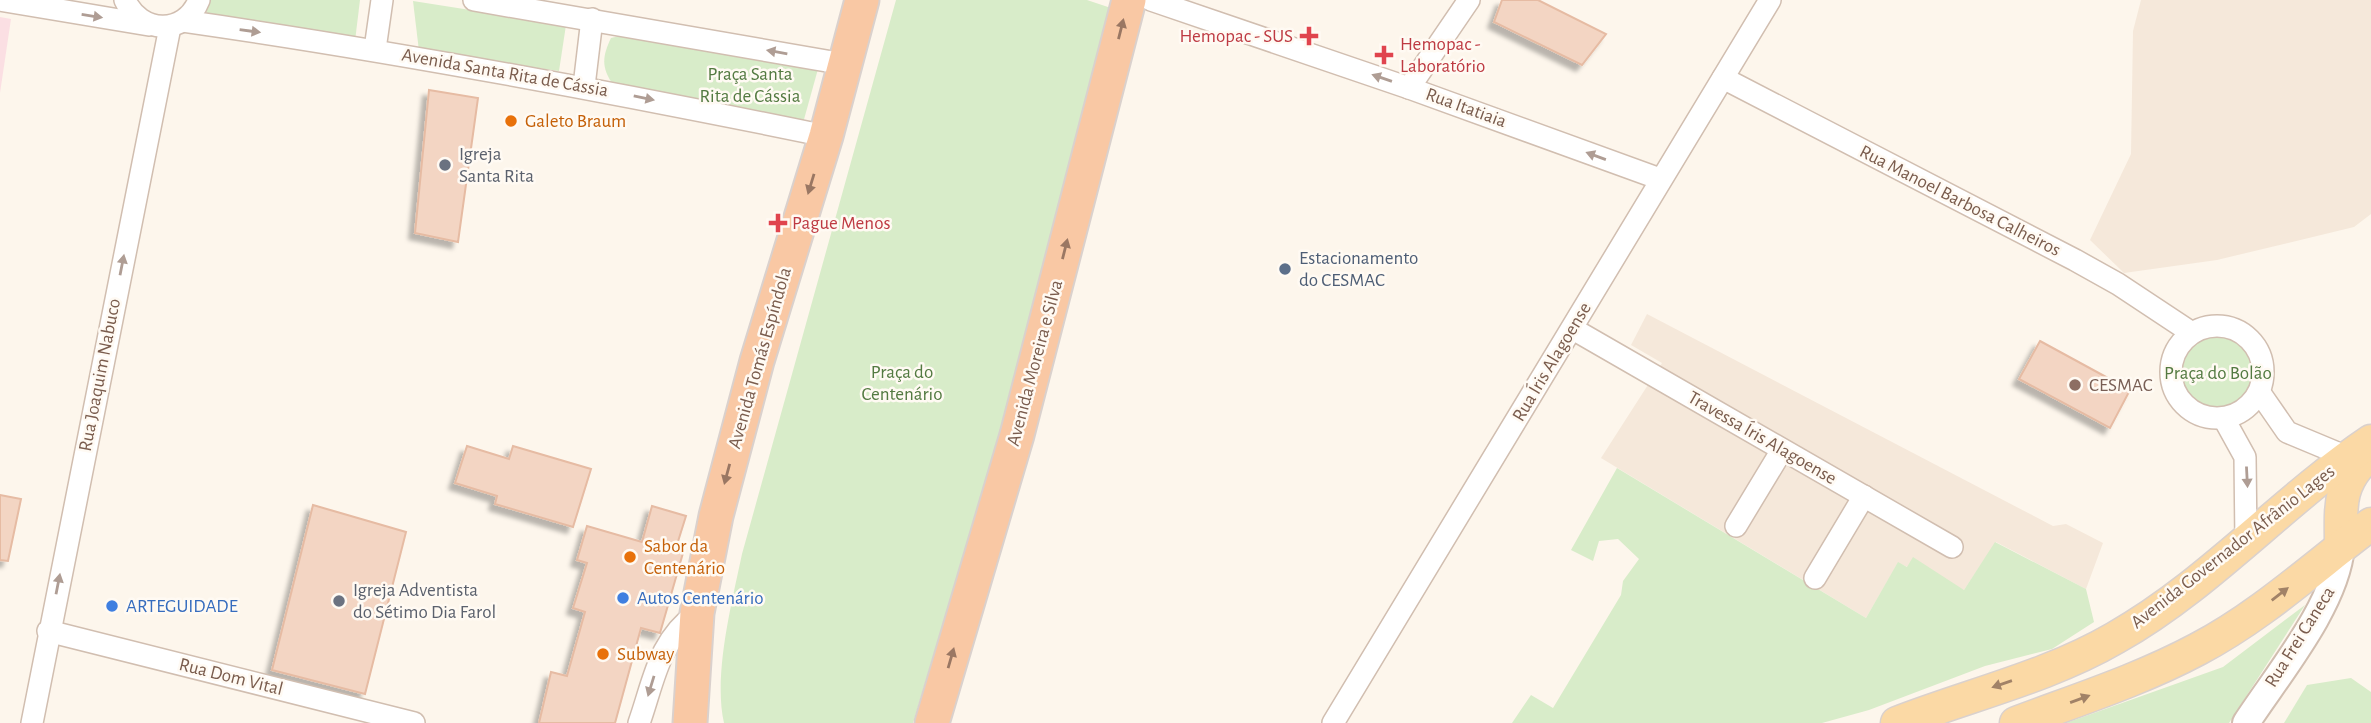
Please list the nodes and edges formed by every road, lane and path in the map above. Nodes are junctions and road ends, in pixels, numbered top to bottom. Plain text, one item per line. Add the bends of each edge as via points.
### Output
1 (0, 0) edge
2 (125, 0) edge
3 (199, 0) edge
4 (382, 0) edge
5 (474, 0) edge
6 (862, 0) edge
7 (1129, 0) edge
8 (1151, 0) edge
9 (1469, 0) edge
10 (1770, 0) edge
11 (592, 19) junction
12 (176, 24) junction
13 (149, 25) junction
14 (375, 49) junction
15 (844, 64) junction
16 (1723, 78) junction
17 (584, 86) junction
18 (1409, 88) junction
19 (826, 136) junction
20 (1660, 179) junction
21 (1573, 329) junction
22 (2192, 333) junction
23 (2260, 393) junction
24 (2224, 419) junction
25 (1782, 450) junction
26 (2363, 450) edge
27 (1864, 496) junction
28 (2371, 524) edge
29 (1737, 526) dead end
30 (2246, 541) junction
31 (1952, 547) dead end
32 (2341, 547) junction
33 (1815, 578) dead end
34 (697, 613) junction
35 (48, 631) junction
36 (32, 723) edge
37 (414, 723) edge
38 (639, 723) edge
39 (690, 723) edge
40 (932, 723) edge
41 (1332, 723) edge
42 (1897, 723) edge
43 (2016, 723) edge
44 (2246, 723) edge

1 -> 13 street
2 - 13 street via 130,11
3 - 12 street via 192,13
4 - 14 street
5 - 11 street
6 - 15 highway, Avenida Tomás Espíndola
40 -> 7 highway, Avenida Moreira e Silva via 1017,435
18 -> 8 street, Rua Itatiaia
9 - 18 street
10 - 16 street, Rua Íris Alagoense
15 -> 11 street
11 - 17 street
12 - 13 street, Avenida Santa Rita de Cássia
12 -> 14 street, Avenida Santa Rita de Cássia
35 -> 12 street, Rua Joaquim Nabuco
14 - 17 street, Avenida Santa Rita de Cássia
15 - 19 highway, Avenida Tomás Espíndola
16 - 20 street, Rua Íris Alagoense
16 - 22 street, Rua Manoel Barbosa Calheiros via 2075,260
17 -> 19 street, Avenida Santa Rita de Cássia
20 -> 18 street, Rua Itatiaia
19 -> 34 highway, Avenida Tomás Espíndola via 754,374 716,516
20 - 21 street, Rua Íris Alagoense
21 - 25 street, Travessa Íris Alagoense
21 - 41 street, Rua Íris Alagoense
22 - 23 street via 2220,326 2248,338 2263,363
22 - 24 street via 2177,349 2171,369 2174,390 2194,413
23 - 24 street via 2245,410
23 - 26 street via 2287,432
24 -> 30 street via 2245,457
25 - 27 street, Travessa Íris Alagoense
25 - 29 street
26 - 30 main road, Avenida Governador Afrânio Lages
26 - 32 main road via 2344,488
27 - 31 street, Travessa Íris Alagoense
27 - 33 street
28 - 32 main road
30 -> 42 main road, Avenida Governador Afrânio Lages via 2115,638 2067,662
43 -> 32 main road via 2140,677 2200,648 2250,617
32 - 44 street, Rua Frei Caneca via 2327,599
34 -> 38 street via 676,630 665,648
34 - 39 highway, Avenida Tomás Espíndola
35 - 36 street, Rua Joaquim Nabuco
35 - 37 street, Rua Dom Vital

